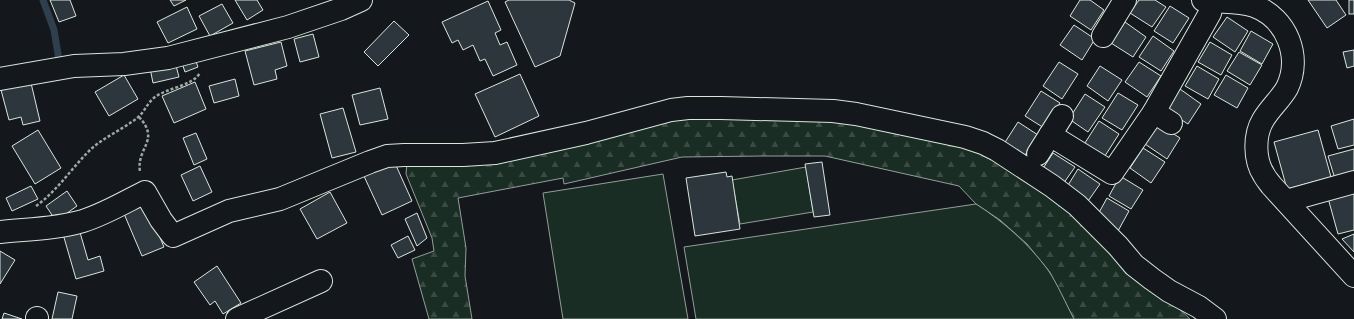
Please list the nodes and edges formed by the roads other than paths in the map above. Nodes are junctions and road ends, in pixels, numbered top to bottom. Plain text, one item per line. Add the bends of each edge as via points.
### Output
1 (362, 0) edge
2 (1125, 0) edge
3 (1208, 0) edge
4 (342, 5) edge
5 (1103, 36) dead end
6 (0, 79) edge
7 (1062, 116) dead end
8 (1050, 134) junction
9 (1038, 154) dead end
10 (1354, 182) edge
11 (1286, 201) junction
12 (0, 232) edge
13 (1354, 276) edge
14 (321, 281) dead end
15 (237, 319) edge
16 (1215, 319) edge

1 - 4 street
2 - 5 street
3 - 8 street via 1210,13 1162,118 1112,173
3 - 11 street via 1255,6 1278,22 1287,34 1292,48 1292,76 1280,99 1263,120 1257,147 1263,174
4 - 6 street via 288,27 168,58 124,64 74,66
7 - 8 street
8 - 9 street
10 - 11 street
11 - 13 street
12 - 16 street via 61,226 83,221 145,192 161,220 174,236 228,211 280,199 387,156 495,153 688,108 833,111 984,142 1077,205 1134,265 1152,279 1200,307
14 - 15 street

